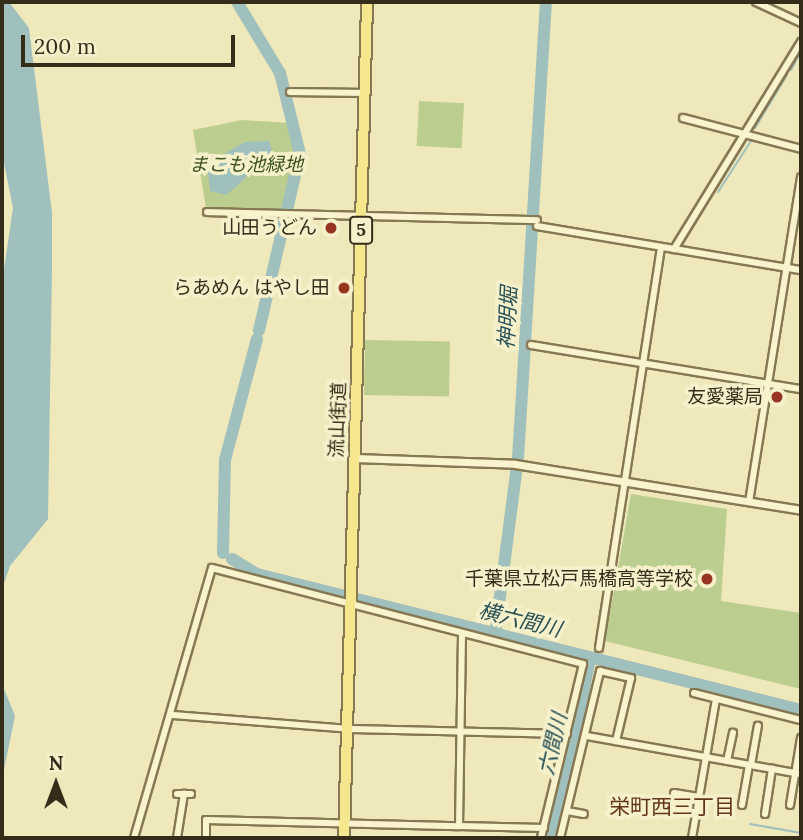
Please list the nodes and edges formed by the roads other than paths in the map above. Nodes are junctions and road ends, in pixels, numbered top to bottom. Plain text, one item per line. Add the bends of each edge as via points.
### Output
1 (367, 2) edge
2 (757, 2) edge
3 (801, 23) edge
4 (801, 42) edge
5 (290, 92) dead end
6 (365, 93) junction
7 (683, 118) dead end
8 (747, 132) junction
9 (801, 149) edge
10 (801, 177) edge
11 (206, 212) dead end
12 (361, 215) junction
13 (661, 247) junction
14 (674, 249) junction
15 (786, 267) junction
16 (801, 270) edge
17 (531, 345) dead end
18 (644, 363) junction
19 (767, 384) junction
20 (801, 389) edge
21 (355, 458) junction
22 (625, 482) junction
23 (749, 502) junction
24 (801, 510) edge
25 (350, 604) junction
26 (462, 634) junction
27 (599, 648) dead end
28 (694, 693) dead end
29 (716, 699) junction
30 (173, 715) junction
31 (801, 720) edge
32 (758, 726) dead end
33 (347, 728) junction
34 (460, 732) junction
35 (733, 733) dead end
36 (567, 734) junction
37 (587, 736) junction
38 (801, 738) edge
39 (616, 741) junction
40 (706, 758) junction
41 (727, 761) junction
42 (750, 765) junction
43 (772, 769) junction
44 (798, 774) edge
45 (674, 793) dead end
46 (184, 794) dead end
47 (699, 797) junction
48 (790, 804) dead end
49 (741, 805) dead end
50 (567, 811) junction
51 (584, 814) dead end
52 (765, 814) dead end
53 (344, 823) junction
54 (459, 826) junction
55 (544, 828) junction
56 (134, 838) edge
57 (177, 838) edge
58 (206, 838) edge
59 (344, 838) edge
60 (541, 838) edge
61 (560, 838) edge
62 (692, 838) edge

1 - 6 main road, 流山街道 / 5
2 - 3 street
4 - 8 street
5 - 6 street
6 - 12 main road, 流山街道 / 5
7 - 8 street
8 - 9 street
8 - 14 street
10 - 15 street
11 - 12 street
12 - 13 street via 527,219
12 - 21 main road, 流山街道 / 5
13 - 14 street
13 - 18 street
14 - 15 street
15 - 16 street
15 - 19 street
17 - 18 street
18 - 19 street
18 - 22 street
19 - 20 street
19 - 23 street
21 - 22 street via 519,464
21 - 25 main road, 流山街道 / 5
22 - 23 street
22 - 27 street
23 - 24 street
25 - 26 street
25 - 30 street via 212,568
25 - 33 main road, 流山街道 / 5
26 - 34 street
26 - 36 street via 583,664
28 - 29 street
29 - 31 street
29 - 40 street
30 - 33 street
30 - 56 street
32 - 42 street
33 - 34 street
33 - 53 main road, 流山街道 / 5
34 - 36 street
34 - 54 street
35 - 41 street
36 - 55 street
37 - 39 street
37 - 39 street via 600,671 631,678
37 - 50 street
38 - 44 street
39 - 40 street
40 - 41 street
40 - 47 street
41 - 42 street
42 - 43 street
42 - 49 street
43 - 44 street
43 - 52 street
44 - 48 street
45 - 47 street
46 - 57 street
47 - 62 street
50 - 51 street
50 - 61 street
53 - 54 street
53 - 58 street via 206,820
53 - 59 main road, 流山街道 / 5
54 - 55 street
55 - 60 street

